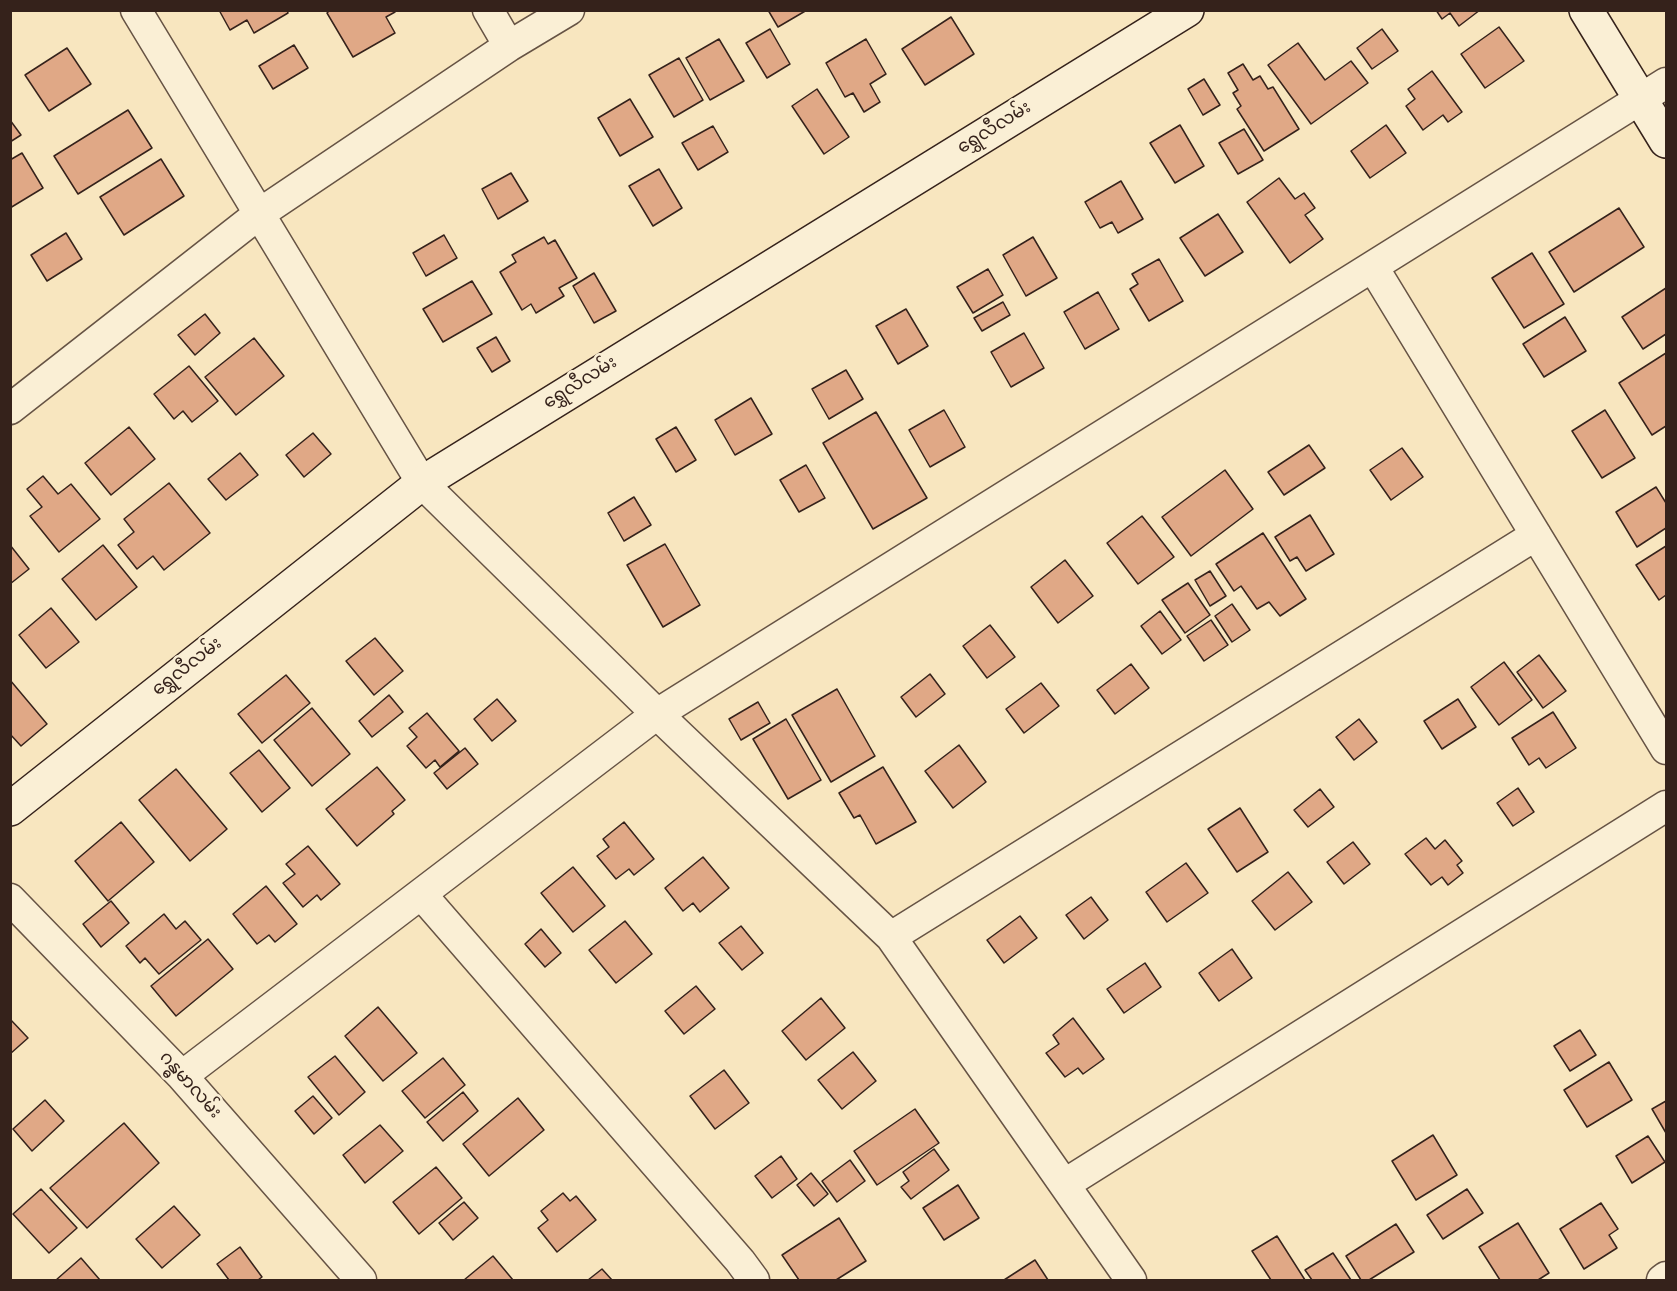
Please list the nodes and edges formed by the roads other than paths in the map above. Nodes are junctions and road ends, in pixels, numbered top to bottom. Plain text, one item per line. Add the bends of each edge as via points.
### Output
1 (136, 10) edge
2 (488, 10) edge
3 (569, 10) edge
4 (1187, 10) edge
5 (1586, 10) edge
6 (509, 46) junction
7 (1653, 91) edge
8 (1666, 141) edge
9 (260, 214) junction
10 (1373, 267) junction
11 (15, 396) edge
12 (422, 483) junction
13 (1536, 535) junction
14 (657, 714) junction
15 (1666, 749) edge
16 (1666, 806) edge
17 (10, 808) edge
18 (421, 894) junction
19 (10, 898) edge
20 (891, 937) junction
21 (182, 1076) junction
22 (1065, 1184) junction
23 (1666, 1277) edge
24 (361, 1281) edge
25 (754, 1281) edge
26 (1131, 1281) edge
27 (1662, 1281) edge

1 - 9 street
2 - 6 street
3 - 6 street
4 - 12 street, ရွှေလီလမ်း
5 - 7 street
6 - 9 street
7 - 8 street
7 - 10 street
9 - 11 street
9 - 12 street
10 - 13 street
10 - 14 street
12 - 14 street
12 - 17 street, ရွှေလီလမ်း
13 - 15 street
13 - 20 street
14 - 18 street
14 - 20 street
16 - 22 street
18 - 21 street
18 - 25 street
19 - 21 street, ဂန္ဓမာလမ်း
20 - 22 street
21 - 24 street, ဂန္ဓမာလမ်း
22 - 26 street
23 - 27 street

